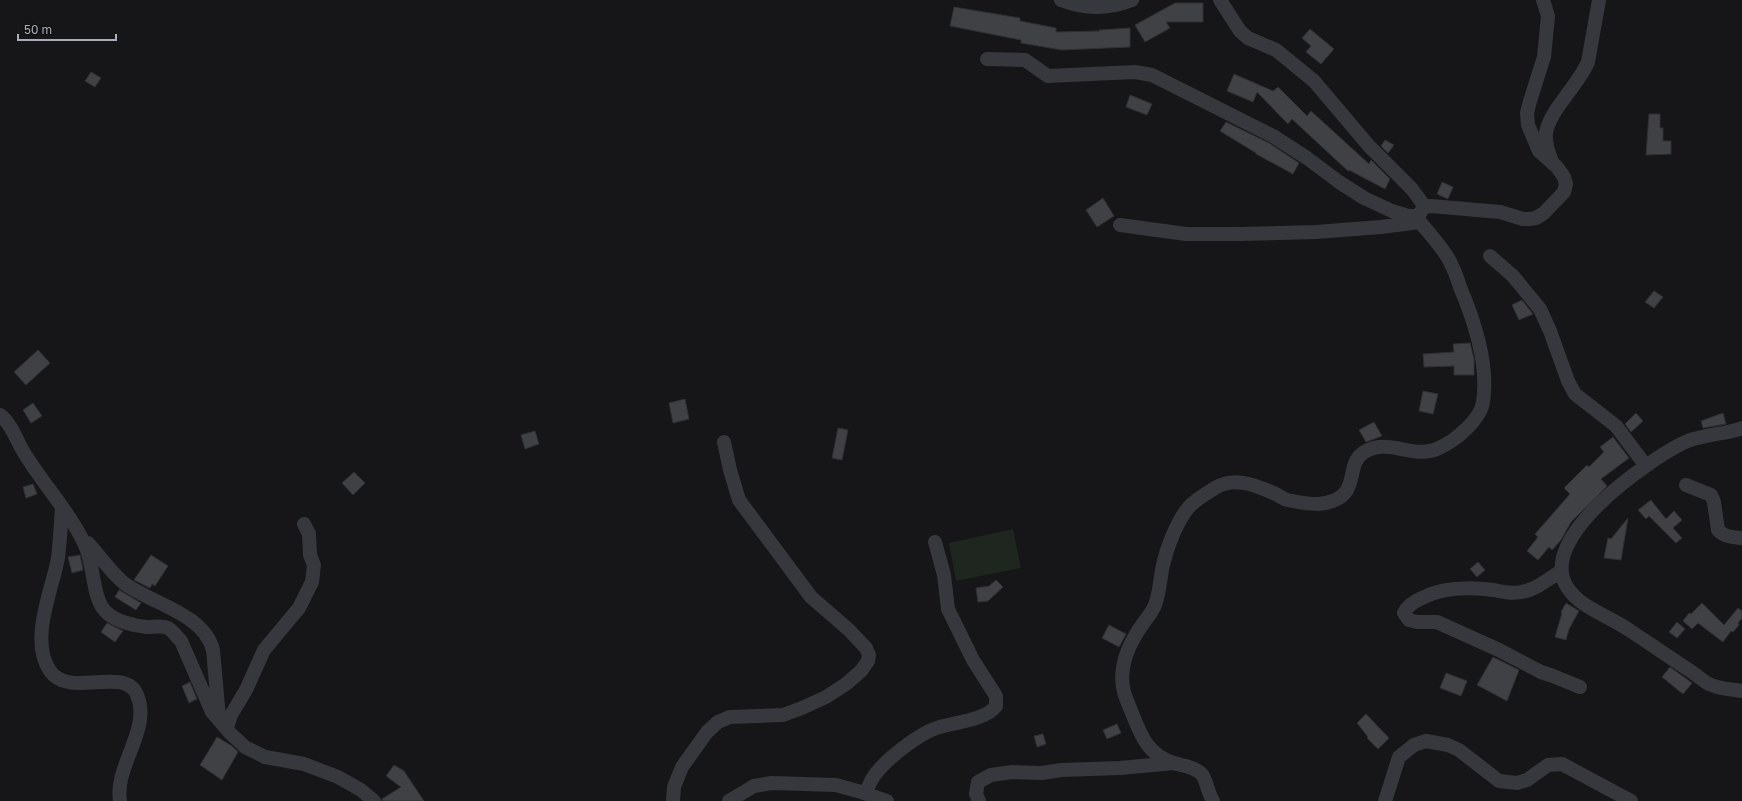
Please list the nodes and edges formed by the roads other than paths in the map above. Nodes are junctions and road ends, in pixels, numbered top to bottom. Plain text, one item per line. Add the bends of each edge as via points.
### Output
1 (1061, 0) edge
2 (1132, 0) edge
3 (1220, 0) edge
4 (1543, 0) edge
5 (1599, 0) edge
6 (987, 59) dead end
7 (1553, 164) junction
8 (1421, 215) junction
9 (1120, 225) dead end
10 (1490, 256) dead end
11 (0, 415) edge
12 (1742, 428) edge
13 (724, 442) dead end
14 (1646, 466) junction
15 (1686, 485) dead end
16 (62, 507) junction
17 (304, 524) dead end
18 (79, 534) junction
19 (1742, 538) edge
20 (935, 542) dead end
21 (1561, 571) junction
22 (1580, 687) dead end
23 (1742, 691) edge
24 (223, 723) junction
25 (1174, 763) junction
26 (866, 793) junction
27 (120, 801) edge
28 (374, 801) edge
29 (673, 801) edge
30 (729, 801) edge
31 (887, 801) edge
32 (979, 801) edge
33 (1212, 801) edge
34 (1385, 801) edge
35 (1631, 801) edge

1 - 2 street via 1087,7 1104,7
3 - 8 street via 1240,31 1248,38 1276,50 1314,81 1369,146 1412,189
4 - 7 street via 1548,16 1544,57 1527,113 1528,125 1538,151
5 - 7 street via 1588,62 1558,108 1546,132
6 - 8 street via 1025,60 1048,76 1135,72 1152,75 1273,136 1364,198 1408,216
7 - 8 street via 1564,177 1564,192 1536,218 1523,219 1490,211
8 - 9 street via 1381,227 1316,232 1186,234
8 - 25 street via 1448,258 1469,308 1483,365 1484,403 1470,425 1456,438 1436,450 1426,453 1392,447 1368,450 1357,461 1347,492 1333,501 1316,504 1287,500 1257,486 1233,482 1215,488 1189,508 1178,525 1165,559 1155,605 1134,638 1124,660 1122,682 1139,734 1151,749
10 - 14 street via 1513,276 1540,309 1575,394 1616,426
11 - 16 street
12 - 14 street via 1685,442
13 - 29 street via 739,500 811,597 849,630 866,648 869,655 861,671 846,684 802,708 783,715 730,717 718,722 707,732 682,767 674,787
14 - 21 street via 1583,520 1567,543
15 - 19 street via 1711,495 1720,533
16 - 18 street
16 - 27 street via 58,558 42,626 43,654 49,670 61,680 126,683 137,694 140,714 123,770
17 - 24 street via 309,534 310,555 314,565 312,582 299,608 264,650 246,690
18 - 24 street via 124,583 192,621 204,632 213,650 217,714
18 - 24 street via 92,564 100,604 105,612 130,624 168,628 181,641 212,712
20 - 26 street via 944,575 948,609 973,660 996,696 996,706 985,715 939,727 920,736 873,778
21 - 22 street via 1534,588 1522,592 1508,593 1468,588 1431,593 1406,608 1404,613 1409,620 1437,622 1541,672
21 - 23 street via 1568,588 1583,603 1627,628 1707,683 1724,689
24 - 28 street via 245,747 265,757 304,764 338,777
25 - 32 street via 991,775 978,782 976,794
25 - 33 street via 1192,768 1203,776
26 - 30 street via 836,785 772,783 754,786
26 - 31 street
34 - 35 street via 1399,757 1414,745 1426,741 1460,750 1499,781 1517,783 1527,780 1548,765 1562,764

